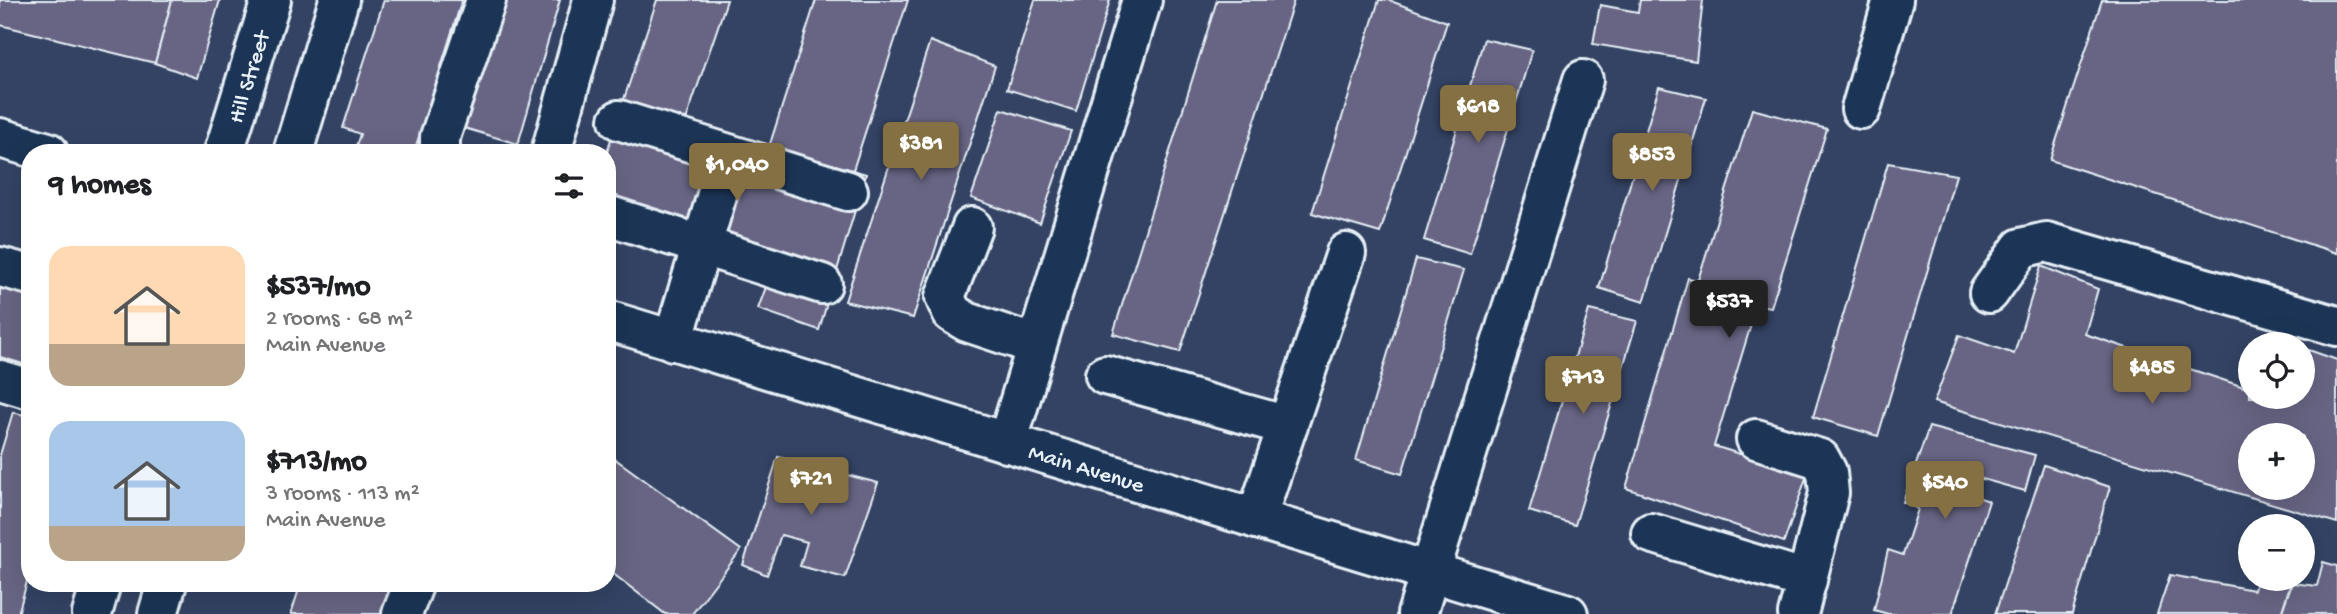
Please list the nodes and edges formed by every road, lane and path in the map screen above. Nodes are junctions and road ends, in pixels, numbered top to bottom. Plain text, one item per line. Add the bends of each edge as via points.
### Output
1 (271, 0) edge
2 (339, 0) edge
3 (486, 0) edge
4 (593, 0) edge
5 (1142, 0) edge
6 (1893, 0) edge
7 (1583, 80) dead end
8 (1861, 109) dead end
9 (619, 120) dead end
10 (226, 144) edge
11 (295, 144) edge
12 (440, 144) edge
13 (553, 144) edge
14 (2, 147) edge
15 (21, 149) edge
16 (729, 155) junction
17 (848, 191) dead end
18 (616, 218) edge
19 (972, 227) dead end
20 (702, 245) junction
21 (1346, 253) dead end
22 (0, 267) edge
23 (21, 273) edge
24 (822, 284) dead end
25 (1989, 293) dead end
26 (616, 323) edge
27 (2337, 326) edge
28 (673, 341) junction
29 (1037, 345) junction
30 (1105, 375) dead end
31 (0, 380) edge
32 (21, 386) edge
33 (1288, 426) junction
34 (1756, 439) dead end
35 (1007, 443) junction
36 (1256, 519) junction
37 (1651, 533) dead end
38 (1429, 572) junction
39 (98, 592) edge
40 (164, 592) edge
41 (411, 592) edge
42 (1802, 597) edge
43 (92, 614) edge
44 (158, 614) edge
45 (402, 614) edge
46 (1417, 614) edge
47 (1568, 614) edge

1 - 10 street, Hill Street
2 - 11 street
3 - 12 street
4 - 13 street
5 - 29 street
6 - 8 street
7 - 38 street
9 - 16 street
14 - 15 street
16 - 17 street
16 - 20 street
18 - 20 street
19 - 29 street via 945,297 952,313
20 - 24 street
20 - 28 street
21 - 33 street
22 - 23 street
25 - 27 street via 2021,248 2046,242
26 - 28 street, Main Avenue
28 - 35 street, Main Avenue
29 - 35 street
30 - 33 street
31 - 32 street
33 - 36 street
34 - 42 street via 1820,459 1827,472 1829,493
35 - 36 street, Main Avenue
36 - 38 street, Main Avenue
37 - 42 street
38 - 46 street
38 - 47 street, Main Avenue
39 - 43 street
40 - 44 street
41 - 45 street

